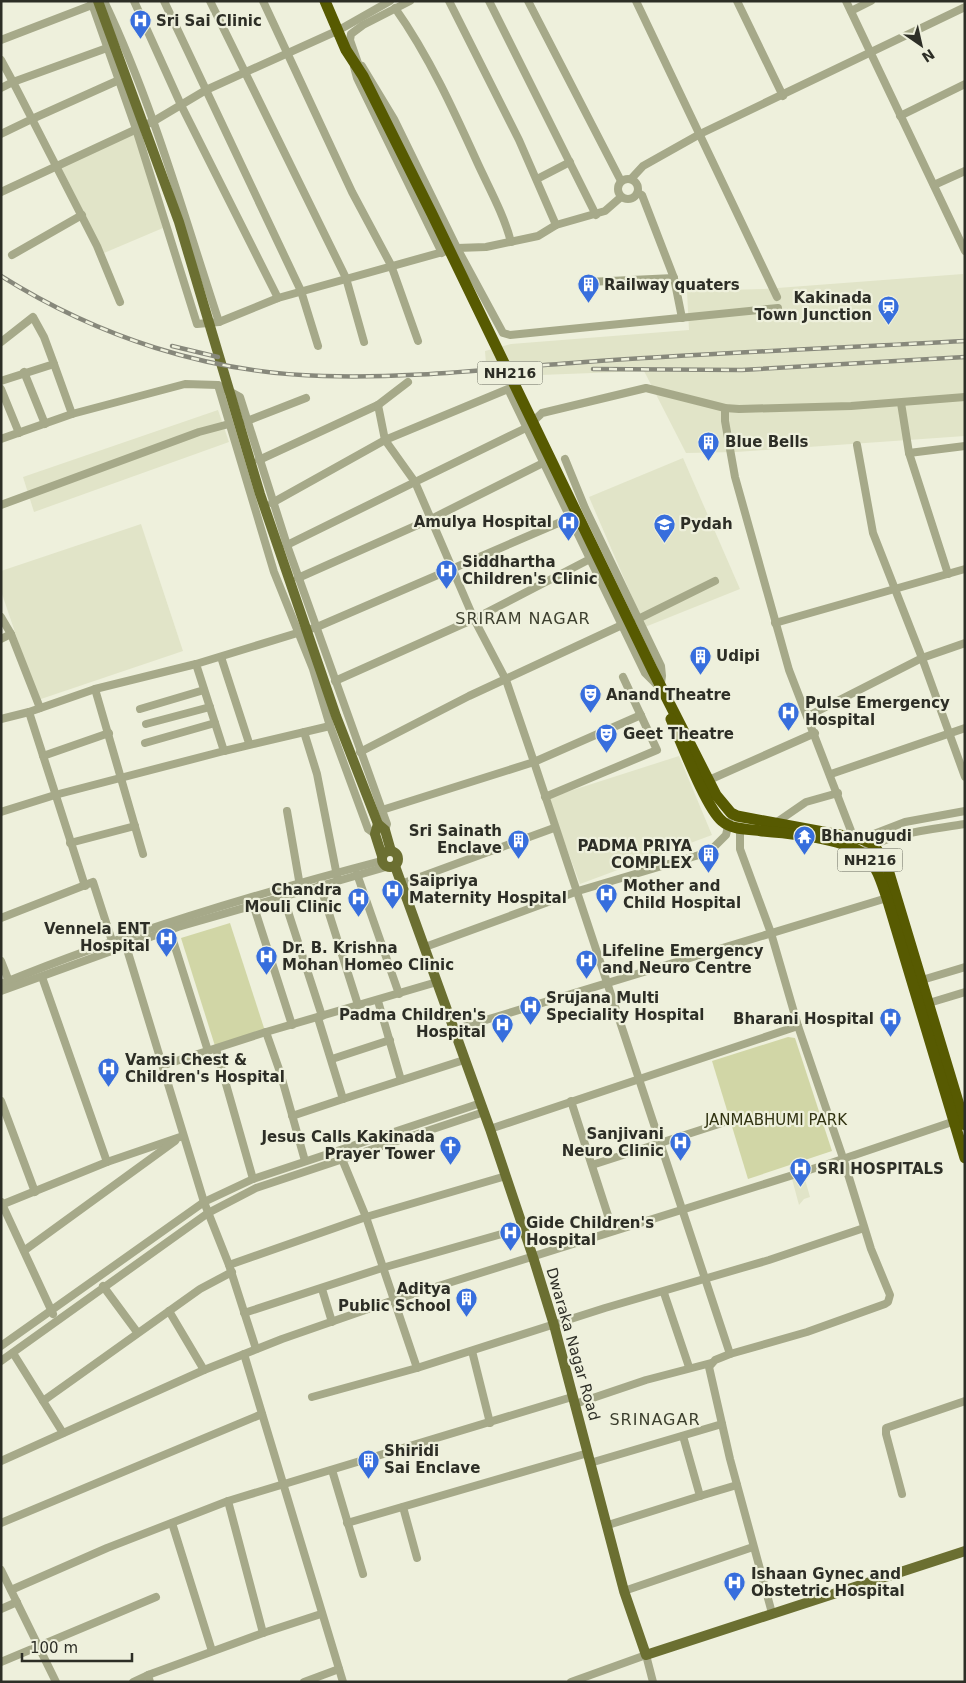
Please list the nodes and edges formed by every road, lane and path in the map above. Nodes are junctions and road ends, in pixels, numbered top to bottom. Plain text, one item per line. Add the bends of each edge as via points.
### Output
1 (104, 1) edge
2 (134, 1) edge
3 (164, 1) edge
4 (210, 1) edge
5 (263, 1) edge
6 (325, 1) edge
7 (390, 1) edge
8 (410, 1) edge
9 (449, 1) edge
10 (489, 1) edge
11 (528, 1) edge
12 (636, 1) edge
13 (737, 1) edge
14 (846, 1) edge
15 (871, 1) edge
16 (94, 2) edge
17 (965, 7) edge
18 (395, 8) junction
19 (851, 11) junction
20 (339, 30) junction
21 (1, 40) edge
22 (107, 48) junction
23 (870, 51) junction
24 (286, 53) junction
25 (1, 60) edge
26 (358, 67) junction
27 (245, 72) junction
28 (119, 80) junction
29 (13, 82) junction
30 (965, 84) edge
31 (1, 88) edge
32 (206, 90) junction
33 (783, 96) junction
34 (181, 105) junction
35 (900, 116) junction
36 (32, 119) junction
37 (154, 121) junction
38 (136, 129) junction
39 (1, 134) edge
40 (700, 134) junction
41 (570, 162) junction
42 (56, 166) junction
43 (965, 171) edge
44 (537, 179) junction
45 (631, 179) junction
46 (621, 182) junction
47 (934, 185) junction
48 (1, 192) edge
49 (638, 192) junction
50 (621, 197) junction
51 (82, 215) junction
52 (596, 215) junction
53 (556, 225) junction
54 (511, 242) junction
55 (457, 248) junction
56 (965, 251) edge
57 (442, 253) junction
58 (12, 254) dead end
59 (391, 265) junction
60 (346, 278) junction
61 (674, 278) junction
62 (588, 282) dead end
63 (301, 292) junction
64 (777, 297) dead end
65 (278, 298) junction
66 (120, 302) dead end
67 (778, 308) dead end
68 (682, 318) junction
69 (219, 322) junction
70 (1, 342) edge
71 (364, 342) dead end
72 (418, 342) dead end
73 (318, 346) dead end
74 (54, 364) junction
75 (24, 372) junction
76 (1, 381) edge
77 (408, 382) dead end
78 (214, 385) junction
79 (1, 390) edge
80 (965, 397) edge
81 (306, 398) dead end
82 (901, 403) junction
83 (378, 404) junction
84 (725, 408) junction
85 (72, 414) junction
86 (247, 421) junction
87 (45, 424) junction
88 (229, 424) junction
89 (526, 428) junction
90 (19, 433) junction
91 (1, 439) edge
92 (385, 440) junction
93 (857, 445) dead end
94 (965, 446) edge
95 (909, 453) junction
96 (565, 459) dead end
97 (259, 460) junction
98 (543, 463) junction
99 (415, 482) junction
100 (272, 503) junction
101 (1, 505) edge
102 (570, 518) junction
103 (430, 519) junction
104 (286, 545) junction
105 (590, 559) junction
106 (452, 568) junction
107 (965, 569) edge
108 (948, 574) junction
109 (298, 578) junction
110 (715, 581) dead end
111 (895, 590) junction
112 (1, 617) edge
113 (474, 619) junction
114 (638, 619) junction
115 (775, 623) junction
116 (622, 625) junction
117 (317, 627) junction
118 (299, 632) junction
119 (11, 634) junction
120 (1, 639) edge
121 (965, 644) edge
122 (221, 657) junction
123 (922, 658) junction
124 (196, 664) junction
125 (623, 677) dead end
126 (657, 679) junction
127 (506, 680) junction
128 (335, 681) junction
129 (95, 689) junction
130 (204, 690) junction
131 (210, 707) junction
132 (40, 708) junction
133 (140, 709) dead end
134 (29, 712) junction
135 (640, 714) junction
136 (808, 716) junction
137 (1, 719) edge
138 (215, 723) junction
139 (146, 724) dead end
140 (330, 726) junction
141 (965, 728) edge
142 (304, 732) junction
143 (109, 733) junction
144 (815, 733) junction
145 (948, 734) junction
146 (145, 743) dead end
147 (248, 744) junction
148 (224, 751) junction
149 (360, 752) junction
150 (43, 756) junction
151 (534, 762) junction
152 (830, 774) junction
153 (122, 777) junction
154 (965, 777) edge
155 (709, 780) junction
156 (838, 793) junction
157 (55, 795) junction
158 (545, 797) junction
159 (377, 809) junction
160 (287, 811) dead end
161 (965, 811) edge
162 (1, 812) edge
163 (731, 813) junction
164 (777, 822) junction
165 (965, 824) edge
166 (728, 825) junction
167 (134, 826) junction
168 (554, 828) junction
169 (740, 828) junction
170 (379, 829) junction
171 (857, 837) junction
172 (70, 843) junction
173 (873, 844) junction
174 (861, 852) junction
175 (144, 854) dead end
176 (387, 860) junction
177 (357, 874) junction
178 (337, 876) junction
179 (401, 884) junction
180 (320, 885) junction
181 (85, 886) junction
182 (300, 886) junction
183 (578, 892) junction
184 (283, 896) junction
185 (887, 898) junction
186 (253, 904) junction
187 (1, 918) edge
188 (170, 930) junction
189 (771, 933) junction
190 (112, 940) junction
191 (126, 946) junction
192 (425, 947) junction
193 (115, 950) junction
194 (1, 960) edge
195 (965, 967) edge
196 (42, 977) junction
197 (922, 980) junction
198 (437, 982) junction
199 (7, 984) edge
200 (607, 984) junction
201 (1, 991) edge
202 (965, 992) edge
203 (399, 994) junction
204 (378, 1001) junction
205 (929, 1003) junction
206 (358, 1005) junction
207 (320, 1017) junction
208 (292, 1025) junction
209 (798, 1026) junction
210 (452, 1030) junction
211 (266, 1032) junction
212 (390, 1040) junction
213 (212, 1050) junction
214 (332, 1060) junction
215 (464, 1060) junction
216 (164, 1065) junction
217 (640, 1078) junction
218 (401, 1080) junction
219 (343, 1099) junction
220 (1, 1101) edge
221 (571, 1101) junction
222 (483, 1108) junction
223 (292, 1116) junction
224 (960, 1121) edge
225 (722, 1123) dead end
226 (490, 1129) junction
227 (961, 1133) edge
228 (183, 1136) junction
229 (661, 1142) junction
230 (843, 1158) junction
231 (965, 1158) edge
232 (342, 1159) junction
233 (305, 1160) junction
234 (107, 1162) junction
235 (592, 1165) junction
236 (506, 1176) junction
237 (253, 1179) junction
238 (35, 1192) junction
239 (204, 1202) junction
240 (2, 1204) edge
241 (683, 1208) junction
242 (208, 1213) junction
243 (366, 1217) junction
244 (523, 1228) junction
245 (864, 1228) junction
246 (613, 1231) junction
247 (25, 1250) junction
248 (533, 1257) junction
249 (231, 1268) junction
250 (382, 1268) junction
251 (705, 1280) junction
252 (103, 1286) junction
253 (322, 1289) junction
254 (664, 1293) junction
255 (394, 1300) junction
256 (51, 1311) junction
257 (169, 1311) junction
258 (244, 1313) junction
259 (56, 1320) junction
260 (332, 1322) junction
261 (554, 1325) junction
262 (137, 1332) junction
263 (1, 1346) edge
264 (256, 1349) junction
265 (472, 1351) junction
266 (13, 1353) junction
267 (244, 1354) junction
268 (730, 1354) junction
269 (1, 1361) edge
270 (711, 1363) junction
271 (688, 1367) junction
272 (417, 1368) junction
273 (204, 1370) junction
274 (312, 1397) dead end
275 (43, 1401) junction
276 (574, 1401) junction
277 (965, 1401) edge
278 (262, 1414) junction
279 (490, 1423) junction
280 (722, 1424) junction
281 (63, 1433) junction
282 (683, 1436) junction
283 (589, 1458) junction
284 (1, 1460) edge
285 (332, 1470) junction
286 (283, 1485) junction
287 (737, 1486) junction
288 (902, 1494) dead end
289 (700, 1496) junction
290 (228, 1501) junction
291 (403, 1507) junction
292 (172, 1523) junction
293 (348, 1523) junction
294 (1, 1524) edge
295 (608, 1525) junction
296 (753, 1547) junction
297 (965, 1551) edge
298 (417, 1558) dead end
299 (1, 1570) edge
300 (363, 1574) dead end
301 (11, 1590) junction
302 (624, 1591) junction
303 (156, 1597) dead end
304 (17, 1602) junction
305 (1, 1608) edge
306 (772, 1613) junction
307 (321, 1614) junction
308 (263, 1633) junction
309 (38, 1646) junction
310 (212, 1651) junction
311 (646, 1656) junction
312 (1, 1662) edge
313 (338, 1669) junction
314 (149, 1678) edge
315 (56, 1682) edge
316 (133, 1682) edge
317 (304, 1682) edge
318 (343, 1682) edge
319 (570, 1682) edge
320 (653, 1682) edge

1 - 37 street via 129,54
2 - 34 street
3 - 32 street
4 - 27 street
5 - 24 street
6 - 20 highway, NH216
7 - 20 street
8 - 18 street
9 - 44 street
10 - 41 street
11 - 46 street
12 - 40 street
13 - 33 street
14 - 19 street
15 - 19 street
16 - 21 street
16 - 22 street
16 - 159 main road, Dwaraka Nagar Road via 179,222 260,494 336,716
17 - 23 street
18 - 26 street via 351,34
18 - 54 street via 420,46 466,138 506,223
19 - 23 street
20 - 24 street
20 - 26 highway, NH216
22 - 28 street
22 - 29 street
23 - 33 street
23 - 35 street
24 - 27 street
24 - 59 street via 352,192
25 - 29 street
26 - 55 street via 368,74 394,119
26 - 57 street via 357,78
26 - 126 highway, NH216 via 507,366
27 - 32 street
27 - 60 street
28 - 36 street
28 - 38 street
29 - 31 street
29 - 36 street
30 - 35 street
32 - 34 street
32 - 63 street
33 - 40 street
34 - 37 street
34 - 65 street
35 - 47 street
36 - 39 street
36 - 42 street
37 - 38 street
37 - 69 street
38 - 42 street
38 - 69 street via 197,324
40 - 45 street via 643,166
40 - 64 street
41 - 44 street
41 - 52 street
42 - 48 street
42 - 51 street
43 - 47 street
44 - 53 street
45 - 46 street
45 - 49 street via 637,183
46 - 50 street via 618,191
47 - 56 street
49 - 50 street via 631,199
49 - 61 street via 642,195
50 - 52 street
51 - 58 street
51 - 66 street
52 - 53 street
53 - 54 street via 538,236
54 - 55 street
55 - 57 street
55 - 68 street via 503,333 510,335
57 - 59 street
59 - 60 street
59 - 72 street
60 - 63 street
60 - 71 street
61 - 62 street
61 - 68 street
63 - 65 street
63 - 73 street
65 - 69 street
67 - 68 street
70 - 74 street via 33,317
74 - 75 street
74 - 85 street
75 - 76 street
75 - 87 street
77 - 83 street
78 - 85 street via 185,384
78 - 86 street via 240,396
78 - 88 street
79 - 90 street
80 - 82 street
81 - 86 street
82 - 84 street
82 - 95 street
83 - 92 street
83 - 97 street
84 - 89 street via 646,388 542,413
84 - 115 street via 724,421 735,477
85 - 87 street
86 - 97 street
87 - 90 street
88 - 101 street
88 - 118 street via 274,572
89 - 92 street via 508,389
89 - 98 street
89 - 99 street
90 - 91 street
92 - 99 street
92 - 100 street
93 - 111 street via 872,533
94 - 95 street
95 - 108 street
96 - 114 street
97 - 100 street
98 - 102 street
98 - 103 street
99 - 103 street
99 - 104 street
100 - 104 street
102 - 105 street
102 - 106 street
103 - 106 street
103 - 109 street
104 - 109 street
105 - 113 street
105 - 116 street
106 - 113 street
106 - 117 street
107 - 108 street
108 - 111 street
109 - 117 street
110 - 114 street
111 - 115 street
111 - 123 street
112 - 119 street
113 - 127 street
113 - 128 street
114 - 126 street via 660,666
115 - 136 street via 789,670
116 - 126 street via 645,673
116 - 127 street
117 - 118 street
117 - 128 street
118 - 122 street
118 - 140 street
119 - 120 street
119 - 132 street
121 - 123 street
122 - 124 street
122 - 147 street
123 - 136 street
123 - 145 street
124 - 129 street
124 - 130 street
125 - 135 street
126 - 155 highway, NH216
126 - 166 highway, NH216 via 665,706 708,800 719,818
127 - 149 street
127 - 151 street
128 - 149 street
129 - 132 street
129 - 143 street
130 - 131 street
130 - 133 street
131 - 138 street
131 - 139 street
132 - 134 street
134 - 137 street
134 - 150 street
135 - 151 street
135 - 158 street via 657,750
136 - 144 street
138 - 146 street
138 - 148 street
140 - 142 street
140 - 170 street via 368,829
141 - 145 street
142 - 147 street
142 - 178 street via 317,774
143 - 150 street
143 - 153 street
144 - 152 street
144 - 155 street
145 - 152 street
145 - 154 street
147 - 148 street
148 - 153 street
149 - 159 street
150 - 157 street
151 - 158 street
151 - 159 street
152 - 156 street
153 - 157 street
153 - 167 street
155 - 163 highway, NH216
156 - 164 street via 806,802
156 - 171 street
157 - 162 street
157 - 172 street
158 - 168 street
159 - 170 main road, Dwaraka Nagar Road
160 - 182 street
161 - 171 street via 905,822
163 - 164 highway, NH216
163 - 166 street
164 - 171 highway, NH216
165 - 173 street via 909,832
166 - 169 highway, NH216
166 - 183 street via 726,836 709,852
167 - 172 street
167 - 175 street
168 - 179 street
168 - 183 street
169 - 174 highway, NH216 via 815,838
169 - 189 street via 740,849
170 - 176 main road, Dwaraka Nagar Road
171 - 173 highway, NH216
172 - 181 street
173 - 174 street
173 - 197 highway, NH216 via 886,863
174 - 185 highway, NH216 via 877,870
176 - 177 street
176 - 178 street
176 - 179 main road, Dwaraka Nagar Road
177 - 178 street
177 - 203 street
178 - 180 street
178 - 182 street
179 - 192 main road, Dwaraka Nagar Road
180 - 182 street
180 - 206 street
181 - 187 street
181 - 190 street via 94,882
182 - 184 street
182 - 190 street
183 - 192 street
183 - 200 street
184 - 186 street
184 - 207 street
185 - 189 street
185 - 224 highway, NH216
186 - 188 street
186 - 208 street
188 - 191 street
188 - 213 street
189 - 200 street
189 - 209 street
190 - 193 street
190 - 199 street
191 - 193 street
191 - 216 street
192 - 198 main road, Dwaraka Nagar Road
193 - 196 street
194 - 199 street
195 - 197 street
196 - 199 street
196 - 234 street
197 - 205 highway, NH216
198 - 203 street
198 - 210 main road, Dwaraka Nagar Road
199 - 201 street
200 - 210 street
200 - 217 street
202 - 205 street
203 - 204 street
204 - 206 street
204 - 212 street
205 - 224 highway, NH216
206 - 207 street
207 - 208 street
207 - 214 street
208 - 211 street
209 - 217 street
209 - 230 street
210 - 215 main road, Dwaraka Nagar Road
211 - 213 street
211 - 223 street
212 - 214 street
212 - 218 street
213 - 216 street
213 - 237 street
214 - 219 street
215 - 218 street
215 - 222 main road, Dwaraka Nagar Road
216 - 228 street
217 - 221 street
217 - 229 street
218 - 219 street
219 - 223 street
220 - 238 street
221 - 226 street
221 - 235 street
222 - 226 main road, Dwaraka Nagar Road
222 - 232 street
222 - 233 street
223 - 233 street
224 - 227 highway, NH216
224 - 230 street
225 - 229 street
226 - 236 main road, Dwaraka Nagar Road
227 - 231 highway, NH216
228 - 234 street
228 - 239 street
228 - 247 street
229 - 235 street
229 - 241 street
230 - 241 street
230 - 245 street
232 - 242 street via 256,1188
232 - 243 street
233 - 237 street
234 - 238 street
235 - 246 street
236 - 243 street
236 - 244 main road, Dwaraka Nagar Road
237 - 239 street
238 - 240 street
239 - 242 street
239 - 256 street
240 - 247 street
241 - 246 street
241 - 251 street
242 - 249 street
242 - 252 street
243 - 249 street
243 - 250 street
244 - 248 main road, Dwaraka Nagar Road
244 - 250 street
245 - 251 street
245 - 268 street via 888,1287 888,1302 807,1332
246 - 248 street
247 - 256 street
248 - 255 street
248 - 261 main road, Dwaraka Nagar Road
249 - 257 street
249 - 258 street
250 - 253 street
250 - 255 street
251 - 254 street
251 - 268 street
252 - 259 street
252 - 262 street
253 - 258 street
253 - 260 street
254 - 261 street
254 - 271 street
255 - 260 street
255 - 272 street
256 - 259 street
256 - 263 street
257 - 262 street
257 - 273 street
258 - 264 street
259 - 266 street
260 - 264 street
261 - 265 street
261 - 276 main road, Dwaraka Nagar Road
262 - 275 street
264 - 267 street
265 - 272 street
265 - 279 street
266 - 269 street
266 - 275 street
267 - 273 street
267 - 278 street
268 - 270 street
270 - 271 street
270 - 280 street via 709,1367
271 - 276 street
272 - 274 street
273 - 281 street
275 - 281 street
276 - 279 street
276 - 283 main road, Dwaraka Nagar Road
277 - 288 street via 886,1428
278 - 286 street
278 - 294 street
279 - 285 street
280 - 282 street
280 - 287 street
281 - 284 street
282 - 283 street
282 - 289 street
283 - 291 street
283 - 295 main road, Dwaraka Nagar Road
285 - 286 street
285 - 293 street
286 - 290 street
286 - 307 street
287 - 289 street
287 - 296 street
289 - 295 street
290 - 292 street
290 - 308 street
291 - 293 street
291 - 298 street
292 - 301 street
292 - 310 street
293 - 300 street
295 - 302 main road, Dwaraka Nagar Road
296 - 302 street
296 - 306 street
297 - 306 main road
299 - 301 street
301 - 304 street
302 - 311 main road, Dwaraka Nagar Road
303 - 309 street
304 - 305 street
304 - 309 street
306 - 311 main road
307 - 308 street
307 - 313 street
308 - 310 street
309 - 312 street
309 - 315 street
310 - 314 street
311 - 319 street
311 - 320 street
313 - 317 street
313 - 318 street
314 - 316 street

